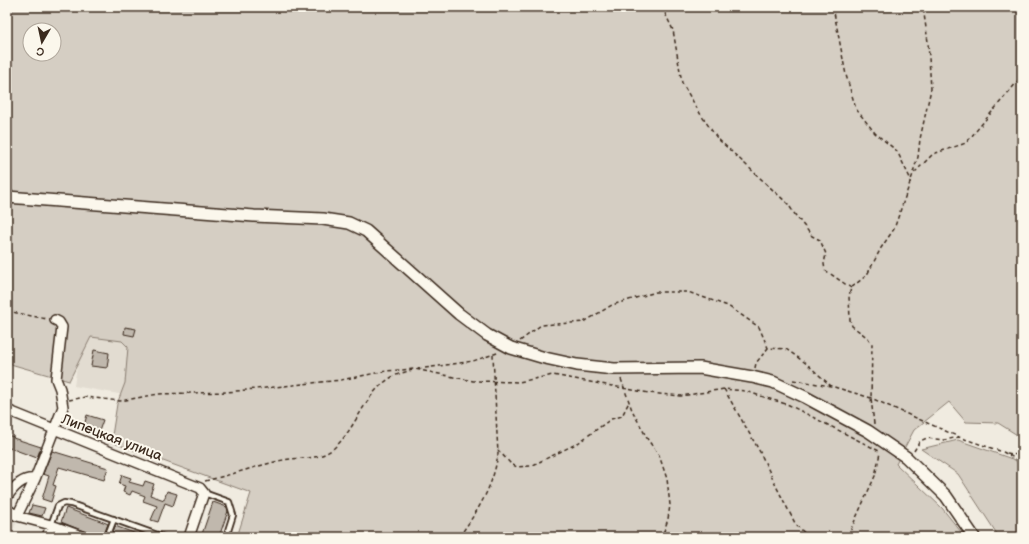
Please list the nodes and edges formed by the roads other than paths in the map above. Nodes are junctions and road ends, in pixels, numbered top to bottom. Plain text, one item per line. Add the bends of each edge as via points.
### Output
1 (7, 197) edge
2 (55, 320) road end
3 (7, 410) edge
4 (53, 430) junction
5 (35, 479) junction
6 (204, 493) junction
7 (7, 497) edge
8 (7, 510) edge
9 (16, 516) junction
10 (114, 519) junction
11 (51, 525) junction
12 (48, 537) edge
13 (84, 537) edge
14 (107, 537) edge
15 (163, 537) edge
16 (189, 537) edge
17 (226, 537) edge
18 (974, 537) edge

1 - 18 street via 323,219 349,223 366,231 487,335 511,348 576,365 614,369 700,368 773,382 805,397 875,436 906,457 946,496
2 - 4 street via 62,327 56,379 63,407
3 - 4 street, Липецкая улица
4 - 5 street
4 - 6 street, Липецкая улица via 191,484
5 - 7 street via 22,480
5 - 9 street
6 - 16 street
6 - 17 lane via 229,502 234,515
8 - 9 street
9 - 11 street
10 - 11 lane via 71,504 64,504 58,506
10 - 14 lane
10 - 15 lane
11 - 12 street
11 - 13 street

